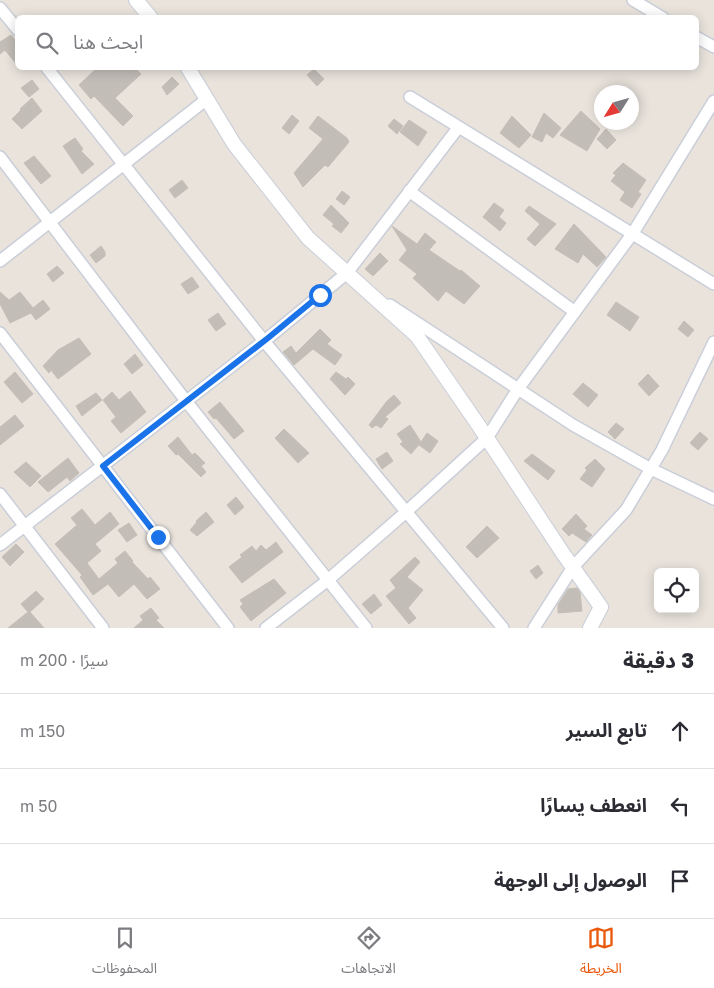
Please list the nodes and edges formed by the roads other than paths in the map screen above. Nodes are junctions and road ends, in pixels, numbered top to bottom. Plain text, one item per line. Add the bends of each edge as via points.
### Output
1 (136, 0) edge
2 (633, 0) edge
3 (0, 8) edge
4 (148, 15) edge
5 (658, 15) edge
6 (15, 26) edge
7 (699, 39) edge
8 (714, 47) edge
9 (49, 70) edge
10 (189, 70) edge
11 (410, 97) dead end
12 (207, 99) junction
13 (714, 101) edge
14 (458, 128) junction
15 (0, 158) edge
16 (124, 164) junction
17 (409, 191) junction
18 (49, 222) junction
19 (632, 233) junction
20 (0, 261) edge
21 (347, 273) junction
22 (714, 284) edge
23 (364, 288) junction
24 (574, 312) junction
25 (0, 333) edge
26 (264, 341) junction
27 (714, 342) edge
28 (518, 389) junction
29 (186, 401) junction
30 (487, 438) junction
31 (103, 466) junction
32 (651, 469) junction
33 (0, 494) edge
34 (714, 499) edge
35 (406, 512) junction
36 (25, 526) junction
37 (0, 545) edge
38 (573, 566) junction
39 (328, 580) junction
40 (103, 628) edge
41 (228, 628) edge
42 (266, 628) edge
43 (366, 628) edge
44 (503, 628) edge
45 (534, 628) edge
46 (590, 628) edge

1 - 4 street
2 - 5 street
3 - 6 street
7 - 8 street
9 - 16 street
10 - 12 street
11 - 14 street
12 - 16 street
12 - 21 street via 234,144 308,238
13 - 19 street
14 - 17 street
14 - 19 street
15 - 18 street
16 - 18 street
16 - 26 street
17 - 21 street
17 - 24 street
18 - 20 street
18 - 29 street
19 - 22 street
19 - 24 street
21 - 23 street
21 - 26 street
23 - 28 street
23 - 30 street via 417,336
24 - 28 street
25 - 31 street
26 - 29 street
26 - 35 street
27 - 32 street
28 - 30 street
28 - 32 street
29 - 31 street
29 - 39 street
30 - 35 street
30 - 38 street
31 - 36 street
31 - 41 street
32 - 34 street
32 - 38 street via 626,510
33 - 36 street
35 - 39 street
35 - 44 street
36 - 37 street
36 - 40 street
38 - 45 street
38 - 46 street via 601,607
39 - 42 street
39 - 43 street

